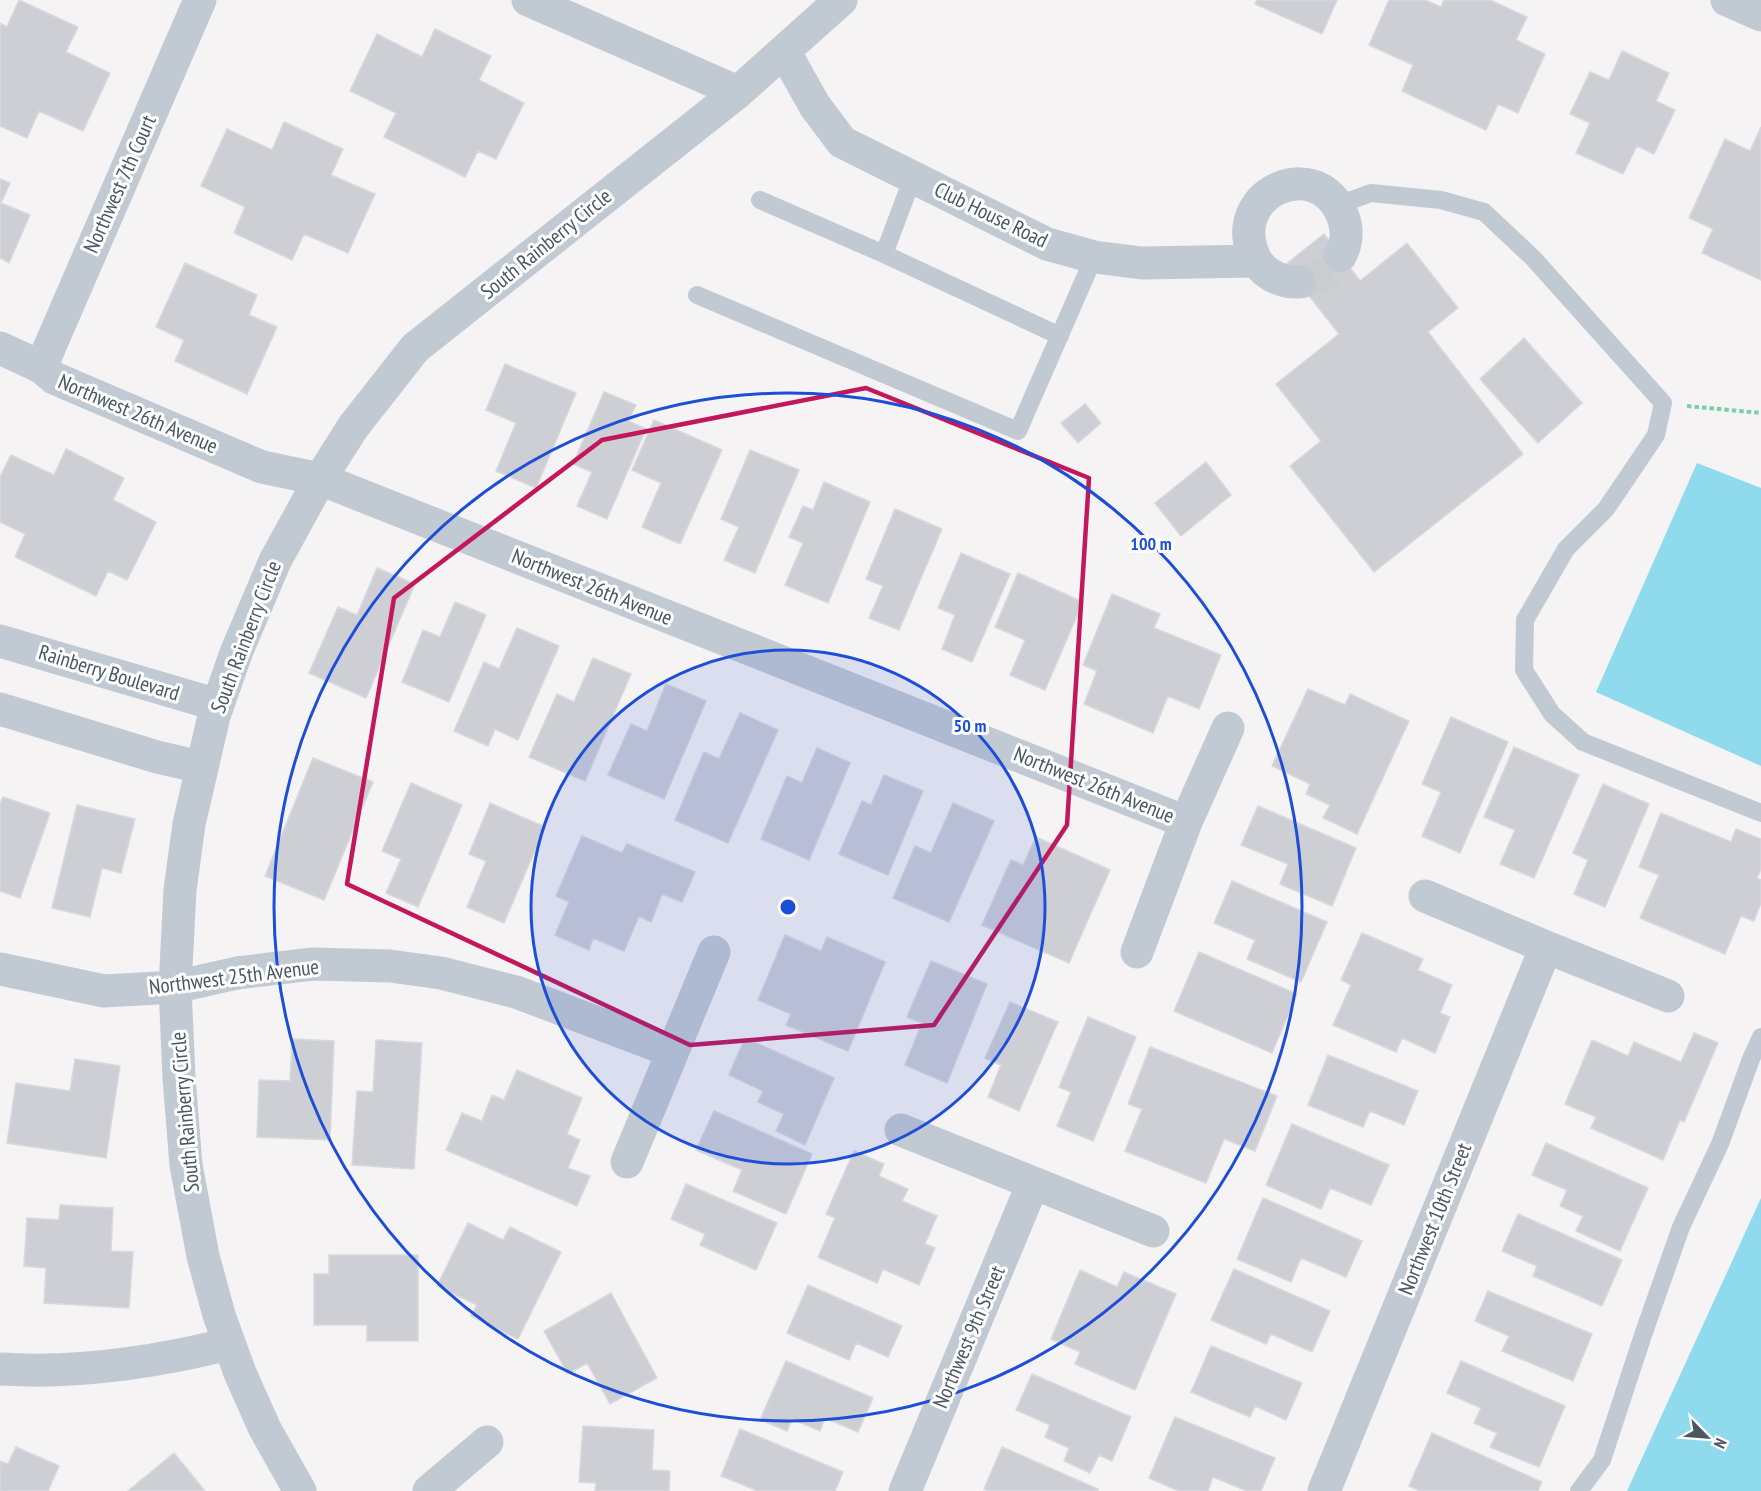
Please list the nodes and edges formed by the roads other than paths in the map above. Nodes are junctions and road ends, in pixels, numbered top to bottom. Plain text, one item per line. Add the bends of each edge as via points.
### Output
1 (200, 0) edge
2 (528, 0) edge
3 (841, 0) edge
4 (1727, 0) edge
5 (1761, 15) edge
6 (784, 51) junction
7 (738, 92) junction
8 (913, 177) junction
9 (760, 200) dead end
10 (1338, 205) junction
11 (884, 254) junction
12 (1340, 256) tunnel mouth
13 (1094, 257) junction
14 (1256, 261) junction
15 (1299, 282) tunnel mouth
16 (697, 294) dead end
17 (1060, 336) junction
18 (0, 348) edge
19 (40, 367) junction
20 (320, 479) junction
21 (0, 641) edge
22 (218, 705) junction
23 (0, 709) edge
24 (1228, 728) dead end
25 (201, 767) junction
26 (1761, 813) edge
27 (1186, 822) junction
28 (1425, 896) dead end
29 (1546, 947) junction
30 (714, 952) dead end
31 (1137, 952) dead end
32 (0, 969) edge
33 (175, 987) junction
34 (1668, 996) dead end
35 (1761, 1037) edge
36 (672, 1051) junction
37 (901, 1130) dead end
38 (627, 1161) dead end
39 (1033, 1183) junction
40 (1153, 1231) dead end
41 (229, 1344) junction
42 (0, 1369) edge
43 (487, 1442) dead end
44 (300, 1491) edge
45 (429, 1491) edge
46 (905, 1491) edge
47 (1324, 1491) edge
48 (1579, 1491) edge

1 - 19 street, Northwest 7th Court
2 - 7 street
3 - 6 street, South Rainberry Circle
4 - 5 street
6 - 7 street, South Rainberry Circle
6 - 8 street, Club House Road via 815,106 842,142
7 - 20 street, South Rainberry Circle via 415,348 353,427
8 - 11 lane
8 - 13 street, Club House Road via 1047,244
9 - 11 lane
10 - 12 street via 1347,234
10 - 14 street via 1314,186 1291,184 1269,192 1250,217 1250,247
10 - 26 lane via 1371,193 1441,200 1484,212 1533,258 1663,403 1656,435 1606,509 1566,549 1526,620 1524,669 1552,714 1582,742
11 - 17 lane
13 - 14 street, Club House Road via 1142,263
13 - 17 lane
14 - 15 street via 1281,280
16 - 17 lane via 1018,431
18 - 19 street, Northwest 26th Avenue
19 - 20 street, Northwest 26th Avenue via 54,378 262,467
20 - 22 street, South Rainberry Circle via 274,561
20 - 27 street, Northwest 26th Avenue
21 - 22 street, Rainberry Boulevard
22 - 25 street, South Rainberry Circle
23 - 25 street
24 - 27 street, Northwest 26th Avenue
25 - 33 street, South Rainberry Circle via 180,890
27 - 31 street, Northwest 26th Avenue
28 - 29 street
29 - 34 street
29 - 47 street, Northwest 10th Street
30 - 36 street
32 - 33 street, Northwest 25th Avenue via 104,991
33 - 36 street, Northwest 25th Avenue via 237,973 313,964 390,966 441,973 516,992
33 - 41 street, South Rainberry Circle via 186,1165 203,1256
35 - 48 lane via 1720,1144 1681,1227 1602,1460
36 - 38 street
37 - 39 street
39 - 40 street
39 - 46 street, Northwest 9th Street
41 - 42 street via 112,1366
41 - 44 street, South Rainberry Circle via 265,1429
43 - 45 street

